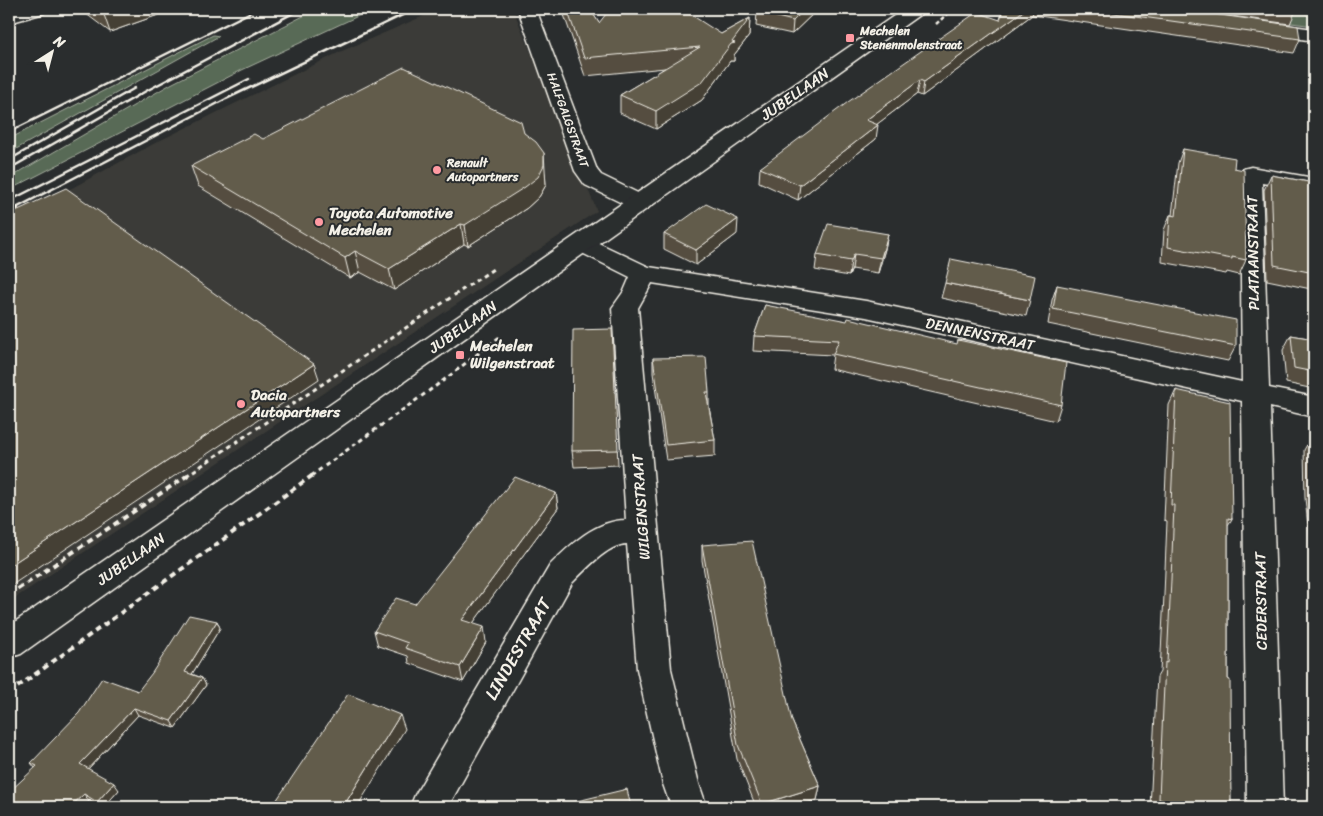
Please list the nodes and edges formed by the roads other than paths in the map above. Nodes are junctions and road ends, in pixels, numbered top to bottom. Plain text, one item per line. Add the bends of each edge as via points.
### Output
1 (38, 9) edge
2 (527, 9) edge
3 (916, 9) edge
4 (1269, 9) edge
5 (9, 18) edge
6 (1242, 25) edge
7 (1270, 30) junction
8 (1314, 36) edge
9 (1314, 185) edge
10 (640, 203) junction
11 (582, 244) junction
12 (643, 274) junction
13 (1256, 395) junction
14 (1314, 407) edge
15 (643, 532) junction
16 (9, 644) edge
17 (428, 807) edge
18 (689, 807) edge
19 (1265, 807) edge

1 - 5 street
2 - 10 street, HALFGALGSTRAAT via 586,172 593,180
3 - 10 street, JUBELLAAN
4 - 7 street
6 - 7 street
7 - 8 street
9 - 13 street, PLATAANSTRAAT via 1251,174
10 - 11 street, JUBELLAAN
11 - 12 street
11 - 16 street, JUBELLAAN
12 - 13 street, DENNENSTRAAT via 866,309
12 - 15 street, WILGENSTRAAT via 625,308
13 - 14 street, DENNENSTRAAT
13 - 19 street, CEDERSTRAAT
15 - 17 street, LINDESTRAAT via 616,532 583,552 561,574
15 - 18 street, WILGENSTRAAT via 654,669

